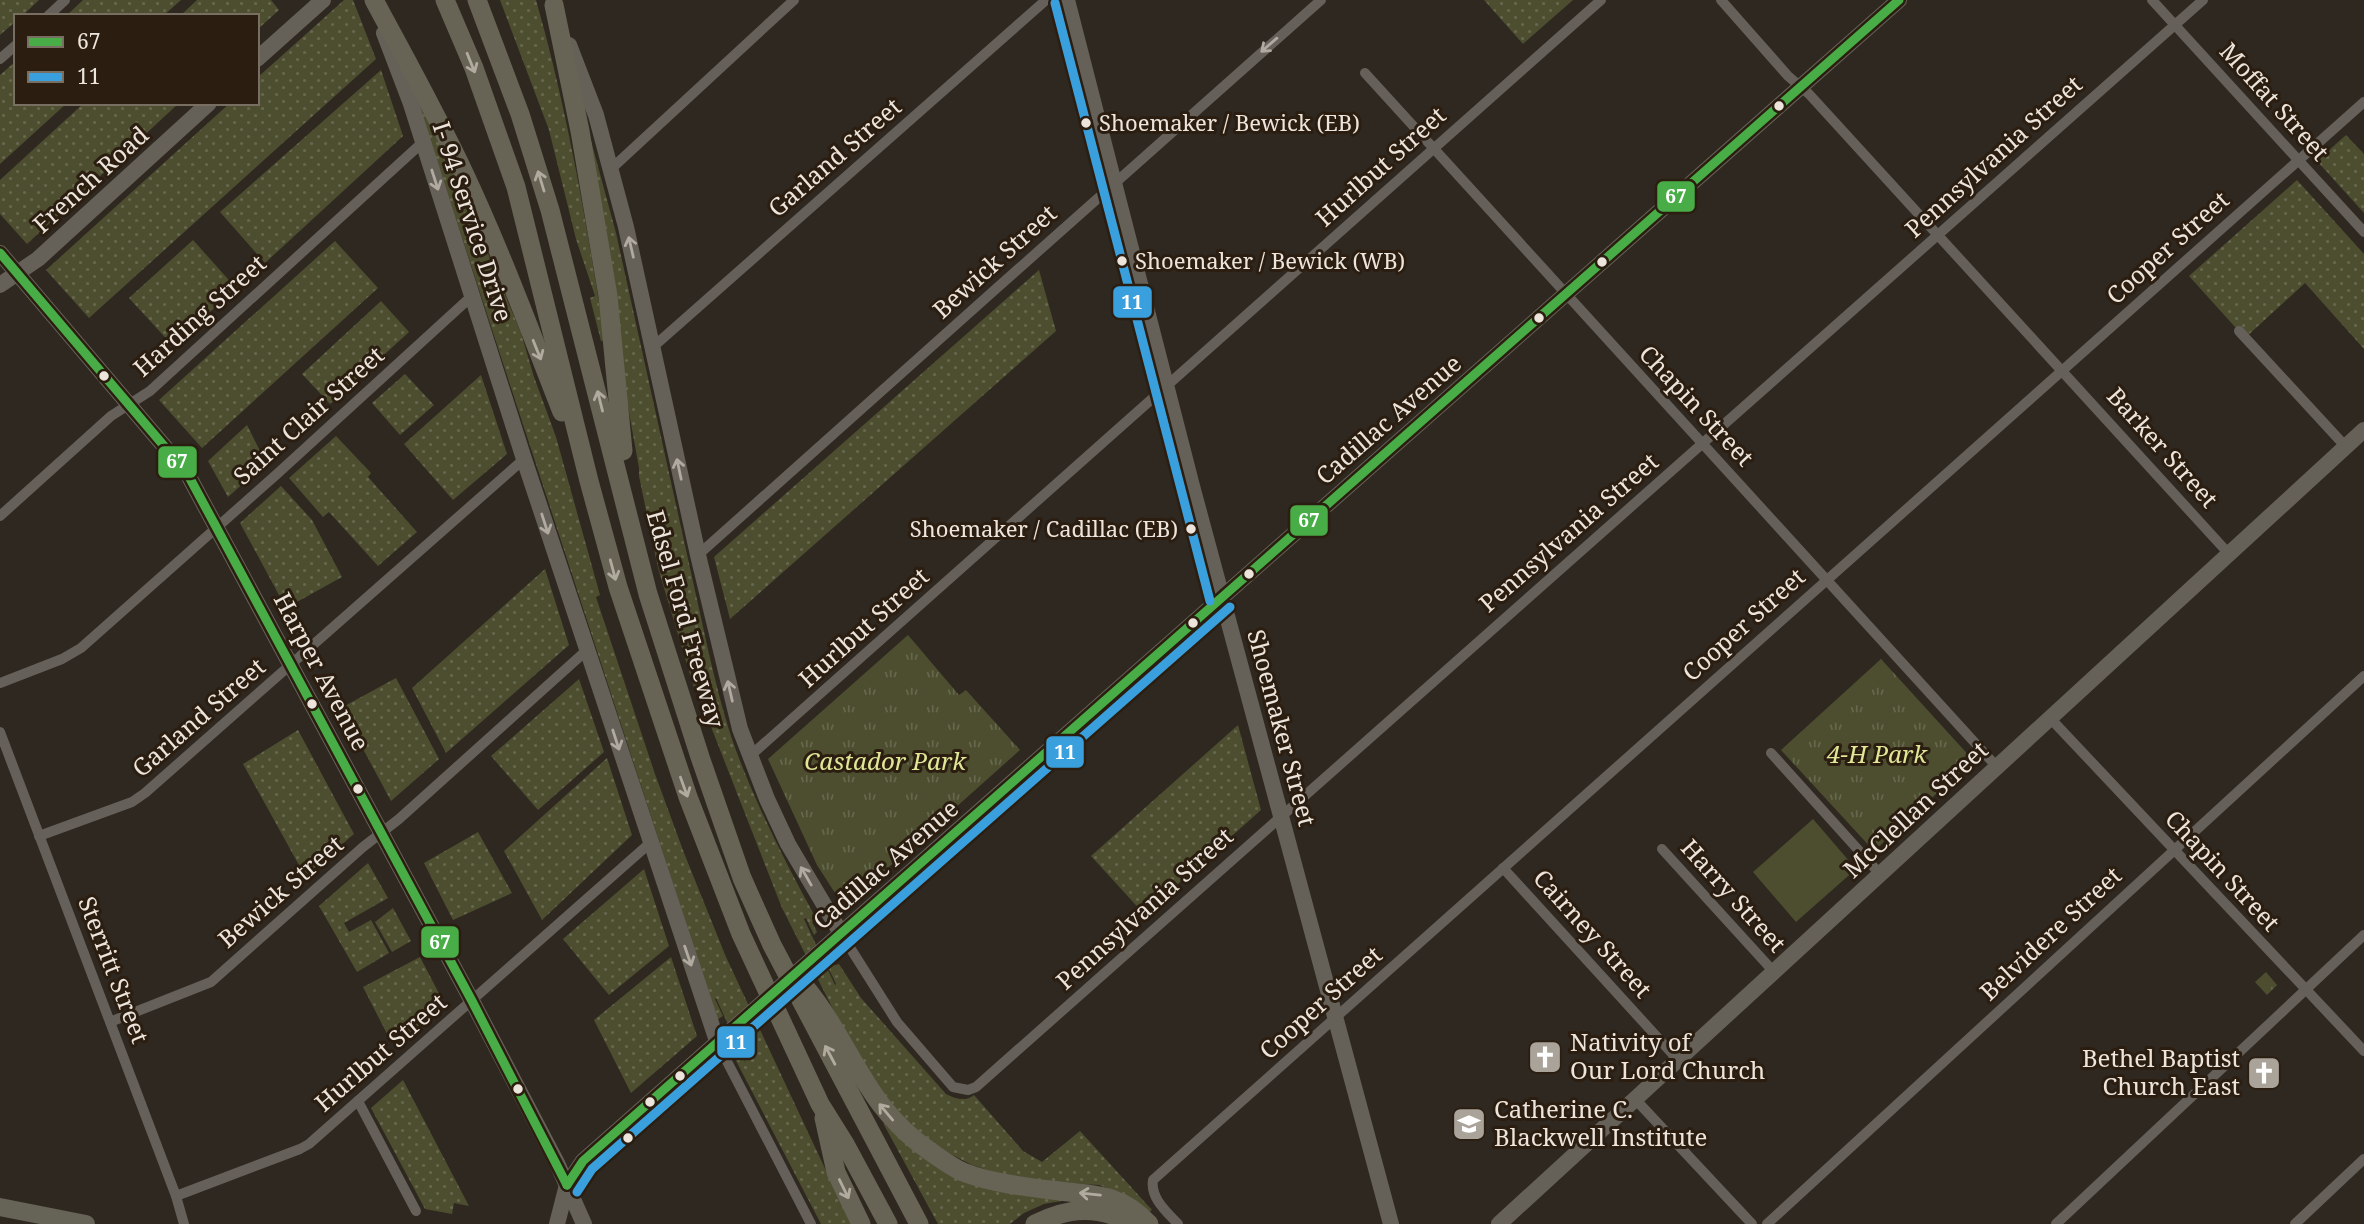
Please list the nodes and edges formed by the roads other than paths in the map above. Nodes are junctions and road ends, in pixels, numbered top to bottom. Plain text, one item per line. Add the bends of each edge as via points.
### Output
1 (65, 0) edge
2 (323, 0) edge
3 (373, 0) edge
4 (445, 0) edge
5 (477, 0) edge
6 (794, 0) edge
7 (1045, 0) edge
8 (1067, 0) edge
9 (1321, 0) edge
10 (1601, 0) edge
11 (1721, 0) edge
12 (1899, 0) edge
13 (2152, 0) edge
14 (2203, 0) edge
15 (555, 2) edge
16 (50, 14) edge
17 (2175, 25) junction
18 (14, 47) edge
19 (259, 58) edge
20 (0, 59) edge
21 (1365, 73) dead end
22 (1801, 86) junction
23 (2364, 102) edge
24 (207, 105) edge
25 (423, 142) junction
26 (1433, 148) junction
27 (2298, 160) junction
28 (611, 169) junction
29 (1113, 183) junction
30 (2364, 232) edge
31 (1938, 234) junction
32 (0, 253) edge
33 (18, 273) junction
34 (0, 285) edge
35 (473, 295) junction
36 (1565, 295) junction
37 (2239, 331) dead end
38 (653, 347) junction
39 (2063, 370) junction
40 (1166, 386) junction
41 (130, 405) junction
42 (2364, 430) edge
43 (1702, 444) junction
44 (2346, 447) junction
45 (524, 459) junction
46 (589, 481) junction
47 (629, 515) junction
48 (0, 516) edge
49 (218, 527) junction
50 (2229, 554) junction
51 (698, 555) junction
52 (1826, 580) junction
53 (1223, 598) junction
54 (587, 650) junction
55 (292, 666) junction
56 (2364, 676) edge
57 (0, 683) edge
58 (2050, 718) junction
59 (0, 732) edge
60 (1771, 753) dead end
61 (750, 756) junction
62 (1997, 767) junction
63 (1281, 816) junction
64 (381, 833) junction
65 (39, 836) junction
66 (650, 843) junction
67 (1662, 849) dead end
68 (2174, 850) junction
69 (1503, 868) junction
70 (1880, 874) junction
71 (842, 935) junction
72 (2364, 935) edge
73 (772, 945) junction
74 (1774, 972) junction
75 (2306, 990) junction
76 (472, 1001) junction
77 (1335, 1018) junction
78 (110, 1022) junction
79 (718, 1044) junction
80 (2364, 1051) edge
81 (1678, 1060) junction
82 (961, 1090) joint
83 (1635, 1099) junction
84 (358, 1101) junction
85 (820, 1104) junction
86 (2364, 1158) edge
87 (567, 1185) junction
88 (176, 1196) junction
89 (0, 1207) edge
90 (416, 1211) dead end
91 (41, 1220) edge
92 (809, 1220) edge
93 (86, 1224) edge
94 (184, 1224) edge
95 (557, 1224) edge
96 (584, 1224) edge
97 (862, 1224) edge
98 (888, 1224) edge
99 (919, 1224) edge
100 (1035, 1224) edge
101 (1132, 1224) edge
102 (1149, 1224) edge
103 (1178, 1224) edge
104 (1391, 1224) edge
105 (1499, 1224) edge
106 (1752, 1224) edge
107 (1766, 1224) edge
108 (2056, 1224) edge
109 (2295, 1224) edge

1 - 16 street
2 - 19 street
3 - 25 street, I- 94 Service Drive
3 -> 46 highway via 466,176
4 -> 46 highway, Edsel Ford Freeway via 516,187
47 -> 5 highway, Edsel Ford Freeway via 550,210
6 - 28 street
7 - 38 street, Garland Street
8 - 29 street, Shoemaker Street
9 -> 29 street, Bewick Street
10 - 26 street, Hurlbut Street
11 - 22 street, Barker Street
12 - 22 street, Cadillac Avenue
13 - 17 street, Moffat Street
14 - 17 street, Pennsylvania Street
15 - 28 street, Edsel Ford Freeway
15 - 47 highway via 608,296
17 - 27 street, Moffat Street
17 - 31 street, Pennsylvania Street
18 - 20 street
21 - 26 street, Chapin Street
22 - 31 street, Barker Street
22 - 36 street, Cadillac Avenue
23 - 27 street, Cooper Street
24 - 33 street, French Road
25 -> 35 street, I- 94 Service Drive
25 - 41 street, Harding Street
26 - 36 street, Chapin Street
26 - 40 street, Hurlbut Street
27 - 30 street, Moffat Street
27 - 39 street, Cooper Street
38 -> 28 street, Edsel Ford Freeway
29 - 40 street, Shoemaker Street
29 - 51 street, Bewick Street
31 - 39 street, Barker Street
31 - 43 street, Pennsylvania Street
32 - 33 street, Harper Avenue
33 - 34 street, French Road
33 - 41 street, Harper Avenue
35 - 45 street, I- 94 Service Drive
35 - 49 street, Saint Clair Street
36 - 43 street, Chapin Street
36 - 53 street, Cadillac Avenue
37 - 44 street
51 -> 38 street, Edsel Ford Freeway
39 - 50 street, Barker Street
39 - 52 street, Cooper Street
40 - 53 street, Shoemaker Street
40 - 61 street, Hurlbut Street
41 - 48 street, Harding Street via 111,415
41 - 49 street, Harper Avenue via 187,473
42 - 44 street, McClellan Street
43 - 52 street, Chapin Street
43 - 63 street, Pennsylvania Street
44 - 50 street, McClellan Street
45 -> 54 street
45 - 55 street, Garland Street
46 -> 85 highway, Edsel Ford Freeway via 618,587 688,797 741,934
47 - 73 highway, Edsel Ford Freeway via 648,594 699,757 741,878
49 - 55 street, Harper Avenue
49 - 57 street, Saint Clair Street via 80,649
50 - 58 street, McClellan Street
61 -> 51 street, Edsel Ford Freeway via 732,701
52 - 62 street, Chapin Street
52 - 69 street, Cooper Street
53 - 63 street, Shoemaker Street
53 - 71 street, Cadillac Avenue
54 - 64 street, Bewick Street
54 -> 66 street
55 - 64 street, Harper Avenue
55 - 65 street, Garland Street via 132,802
56 - 68 street, Belvidere Street
58 - 62 street, McClellan Street
58 - 68 street, Chapin Street
59 - 65 street, Sterritt Street
60 - 70 street
71 -> 61 street, Edsel Ford Freeway via 788,844
62 - 70 street, McClellan Street
63 - 77 street, Shoemaker Street
63 - 82 street, Pennsylvania Street via 976,1087
64 - 76 street, Harper Avenue
64 - 78 street, Bewick Street via 211,982
65 - 78 street, Sterritt Street
66 - 76 street, Hurlbut Street
66 -> 79 street
67 - 74 street, Harry Street
68 - 75 street, Chapin Street
68 - 107 street, Belvidere Street
69 - 77 street, Cooper Street
69 - 81 street, Cairney Street
70 - 74 street, McClellan Street
71 - 79 street, Cadillac Avenue
71 - 82 street, Edsel Ford Freeway via 897,1022 953,1087
72 - 75 street
99 -> 73 highway, Edsel Ford Freeway
102 -> 73 highway via 1132,1208 1108,1197 1011,1185 964,1172 913,1140 870,1092 814,998
74 - 81 street, McClellan Street
75 - 80 street, Chapin Street
75 - 108 street
76 - 84 street, Hurlbut Street
76 - 87 street, Harper Avenue
77 - 103 street, Cooper Street via 1153,1180 1154,1195
77 - 104 street, Shoemaker Street
78 - 88 street, Sterritt Street
79 - 87 street, Cadillac Avenue via 583,1161
79 - 92 street
81 - 83 street, McClellan Street
83 - 105 street, McClellan Street
83 - 106 street
84 - 88 street, Hurlbut Street via 300,1149
84 - 90 street
85 -> 97 highway via 836,1172
85 - 98 highway, Edsel Ford Freeway
86 - 109 street
87 - 95 street, Cadillac Avenue
87 - 96 street, Harper Avenue
88 - 94 street, Sterritt Street
89 - 91 main road
91 - 93 main road
100 - 101 highway via 1066,1212 1095,1210

